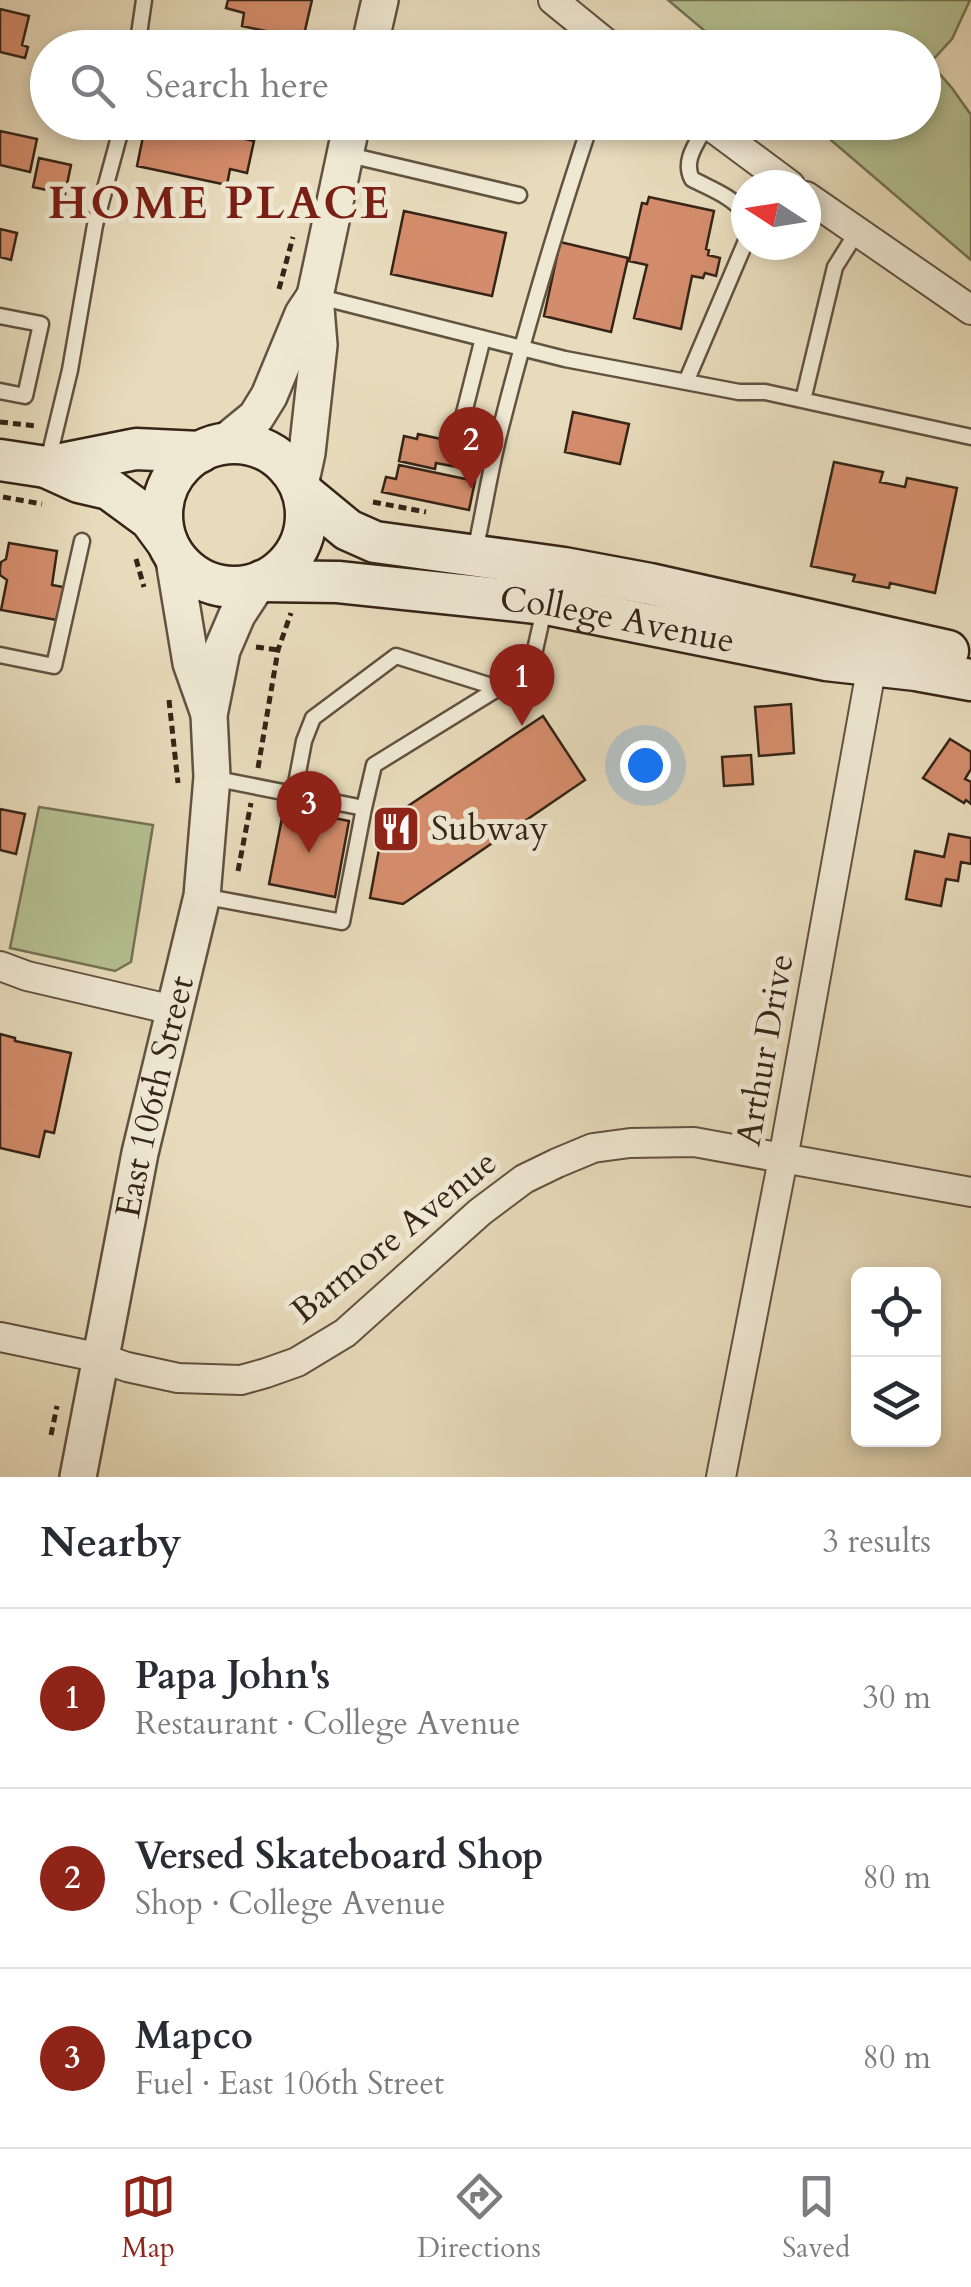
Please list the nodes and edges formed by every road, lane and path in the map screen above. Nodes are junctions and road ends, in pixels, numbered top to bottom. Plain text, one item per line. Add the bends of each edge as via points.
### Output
1 (144, 0) edge
2 (380, 0) edge
3 (552, 0) edge
4 (140, 30) edge
5 (372, 30) edge
6 (590, 30) edge
7 (118, 140) edge
8 (348, 140) edge
9 (354, 140) edge
10 (585, 140) edge
11 (698, 140) edge
12 (728, 140) edge
13 (769, 170) edge
14 (520, 195) dead end
15 (731, 199) edge
16 (821, 207) edge
17 (297, 222) dead end
18 (856, 232) junction
19 (738, 260) edge
20 (278, 294) dead end
21 (316, 296) junction
22 (971, 310) edge
23 (0, 316) edge
24 (483, 338) junction
25 (522, 348) junction
26 (686, 382) junction
27 (0, 392) edge
28 (803, 400) junction
29 (499, 434) junction
30 (971, 437) edge
31 (211, 448) junction
32 (0, 460) edge
33 (46, 467) junction
34 (302, 489) junction
35 (82, 541) dead end
36 (170, 548) junction
37 (474, 554) junction
38 (260, 582) junction
39 (145, 588) dead end
40 (148, 601) dead end
41 (546, 604) junction
42 (874, 650) junction
43 (0, 655) edge
44 (971, 656) edge
45 (971, 680) edge
46 (498, 688) junction
47 (169, 699) dead end
48 (210, 716) junction
49 (195, 780) junction
50 (294, 794) junction
51 (364, 808) junction
52 (202, 896) junction
53 (0, 966) edge
54 (173, 1010) junction
55 (783, 1159) junction
56 (971, 1192) edge
57 (0, 1337) edge
58 (101, 1358) junction
59 (78, 1477) edge
60 (721, 1477) edge

1 - 4 lane
2 - 5 street
3 - 6 street
7 - 33 lane
8 - 21 street
9 - 14 lane
10 - 25 lane
11 - 15 lane via 688,173
12 - 13 street
16 - 18 street
17 - 20 path
18 - 22 street
18 - 28 lane via 835,267
19 - 26 lane
21 - 24 lane
21 - 31 street via 256,417
21 - 34 street via 318,345
23 - 27 lane via 41,324 26,396
24 - 25 lane
24 - 29 lane via 463,417 468,425
25 - 26 lane
25 - 29 lane
26 - 28 lane
28 - 30 lane
29 - 37 lane
31 - 33 main road via 136,449
31 - 34 main road via 236,443 262,450 285,465
31 - 36 main road via 176,472 166,491 162,522
32 - 33 main road
33 - 36 main road via 109,489 150,519
34 - 37 main road, College Avenue via 359,536
34 - 38 main road via 306,516 299,544 282,568
35 - 43 lane via 54,666
36 - 38 main road via 188,571 209,583
36 - 48 street, East 106th Street via 191,663
37 - 42 main road, College Avenue via 650,584
38 - 41 main road, College Avenue via 351,582
38 - 48 street, East 106th Street via 228,632
39 - 40 path
41 - 42 main road, College Avenue via 826,660
41 - 46 lane via 531,668
42 - 44 main road, College Avenue
42 - 45 main road, College Avenue via 916,670
42 - 55 street, Arthur Drive
46 - 50 lane via 396,656 313,718
46 - 51 lane via 374,764
47 - 49 path
48 - 49 street, East 106th Street
49 - 50 lane
49 - 52 street, East 106th Street
50 - 51 lane
51 - 52 lane via 342,922
52 - 54 street, East 106th Street
53 - 54 street
54 - 58 street, East 106th Street
55 - 56 street, Barmore Avenue
55 - 58 street, Barmore Avenue via 694,1142 592,1148 524,1179 345,1333 297,1362 241,1380 152,1374
55 - 60 street, Arthur Drive
57 - 58 street, Barmore Avenue
58 - 59 street, East 106th Street

